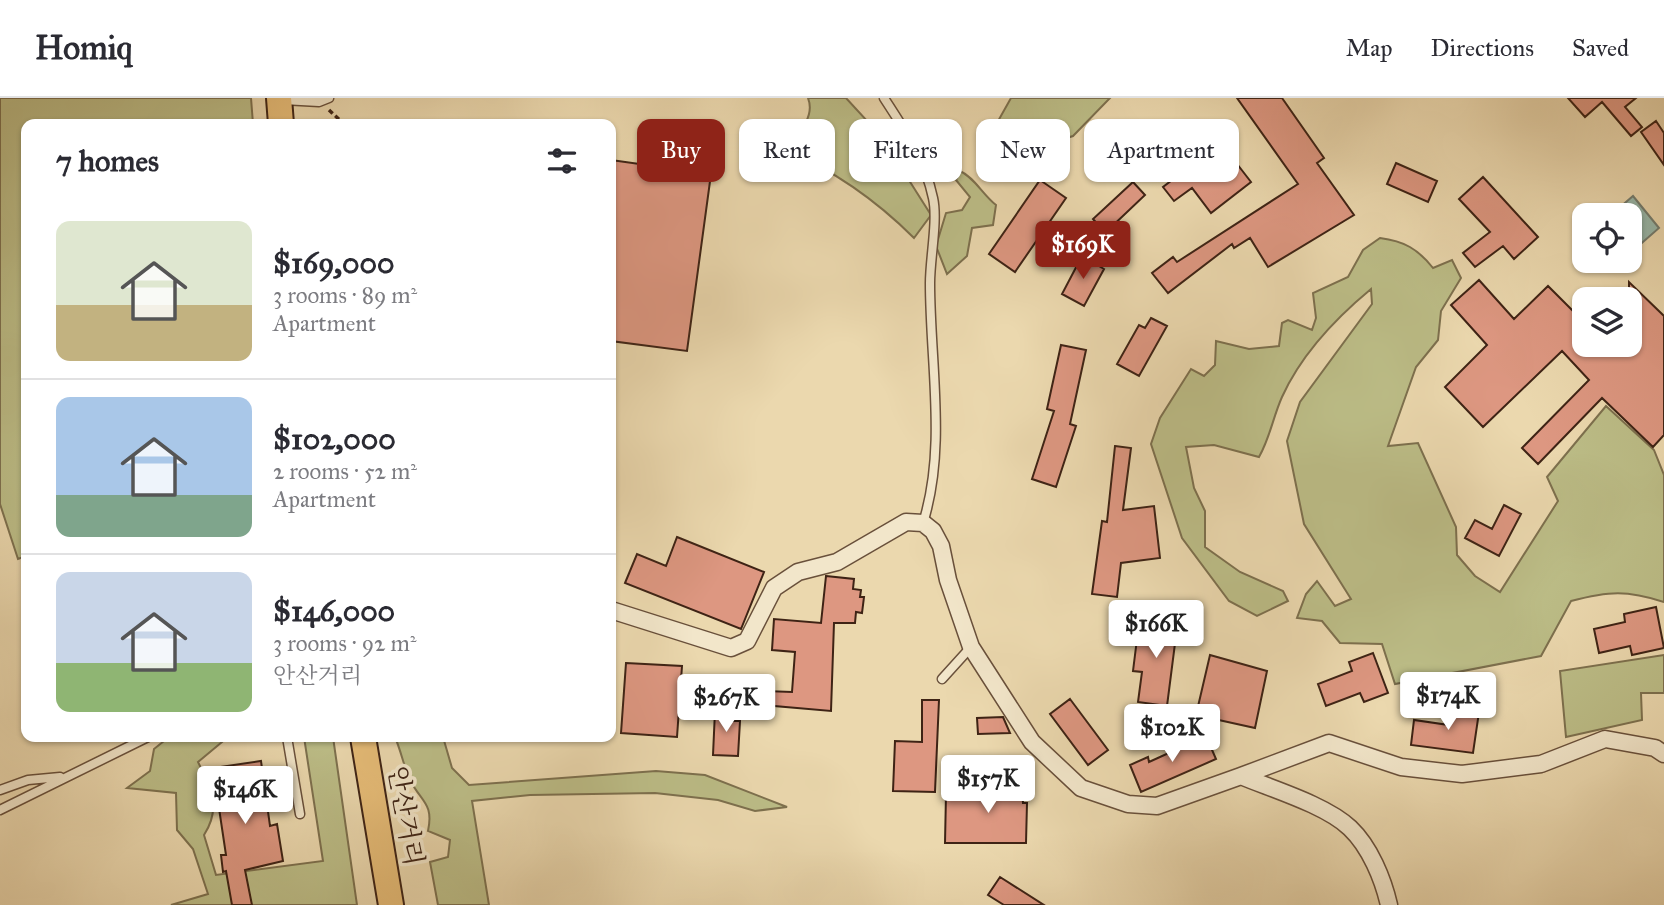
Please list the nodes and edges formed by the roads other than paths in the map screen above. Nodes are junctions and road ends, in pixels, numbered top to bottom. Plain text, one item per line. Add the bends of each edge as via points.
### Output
1 (329, 98) edge
2 (884, 98) edge
3 (280, 108) edge
4 (923, 523) junction
5 (616, 612) edge
6 (971, 647) junction
7 (942, 679) dead end
8 (138, 742) edge
9 (288, 742) edge
10 (364, 742) edge
11 (1664, 754) edge
12 (1241, 776) junction
13 (67, 777) junction
14 (0, 790) edge
15 (0, 810) edge
16 (300, 814) dead end
17 (391, 905) edge
18 (1389, 905) edge

1 - 3 lane
2 - 4 lane via 922,162 935,218 930,308 936,464
4 - 5 street via 906,522 837,562 798,572 774,589 747,641 731,648
4 - 6 street via 941,546
6 - 7 lane
6 - 12 street via 1032,742 1081,788 1128,804 1157,806
8 - 13 lane
9 - 16 lane
10 - 17 main road, 안산거리
11 - 12 street via 1655,748 1605,739 1541,764 1462,774 1401,767 1329,743
12 - 18 street via 1349,827 1363,844
13 - 14 lane via 28,780
13 - 15 lane

